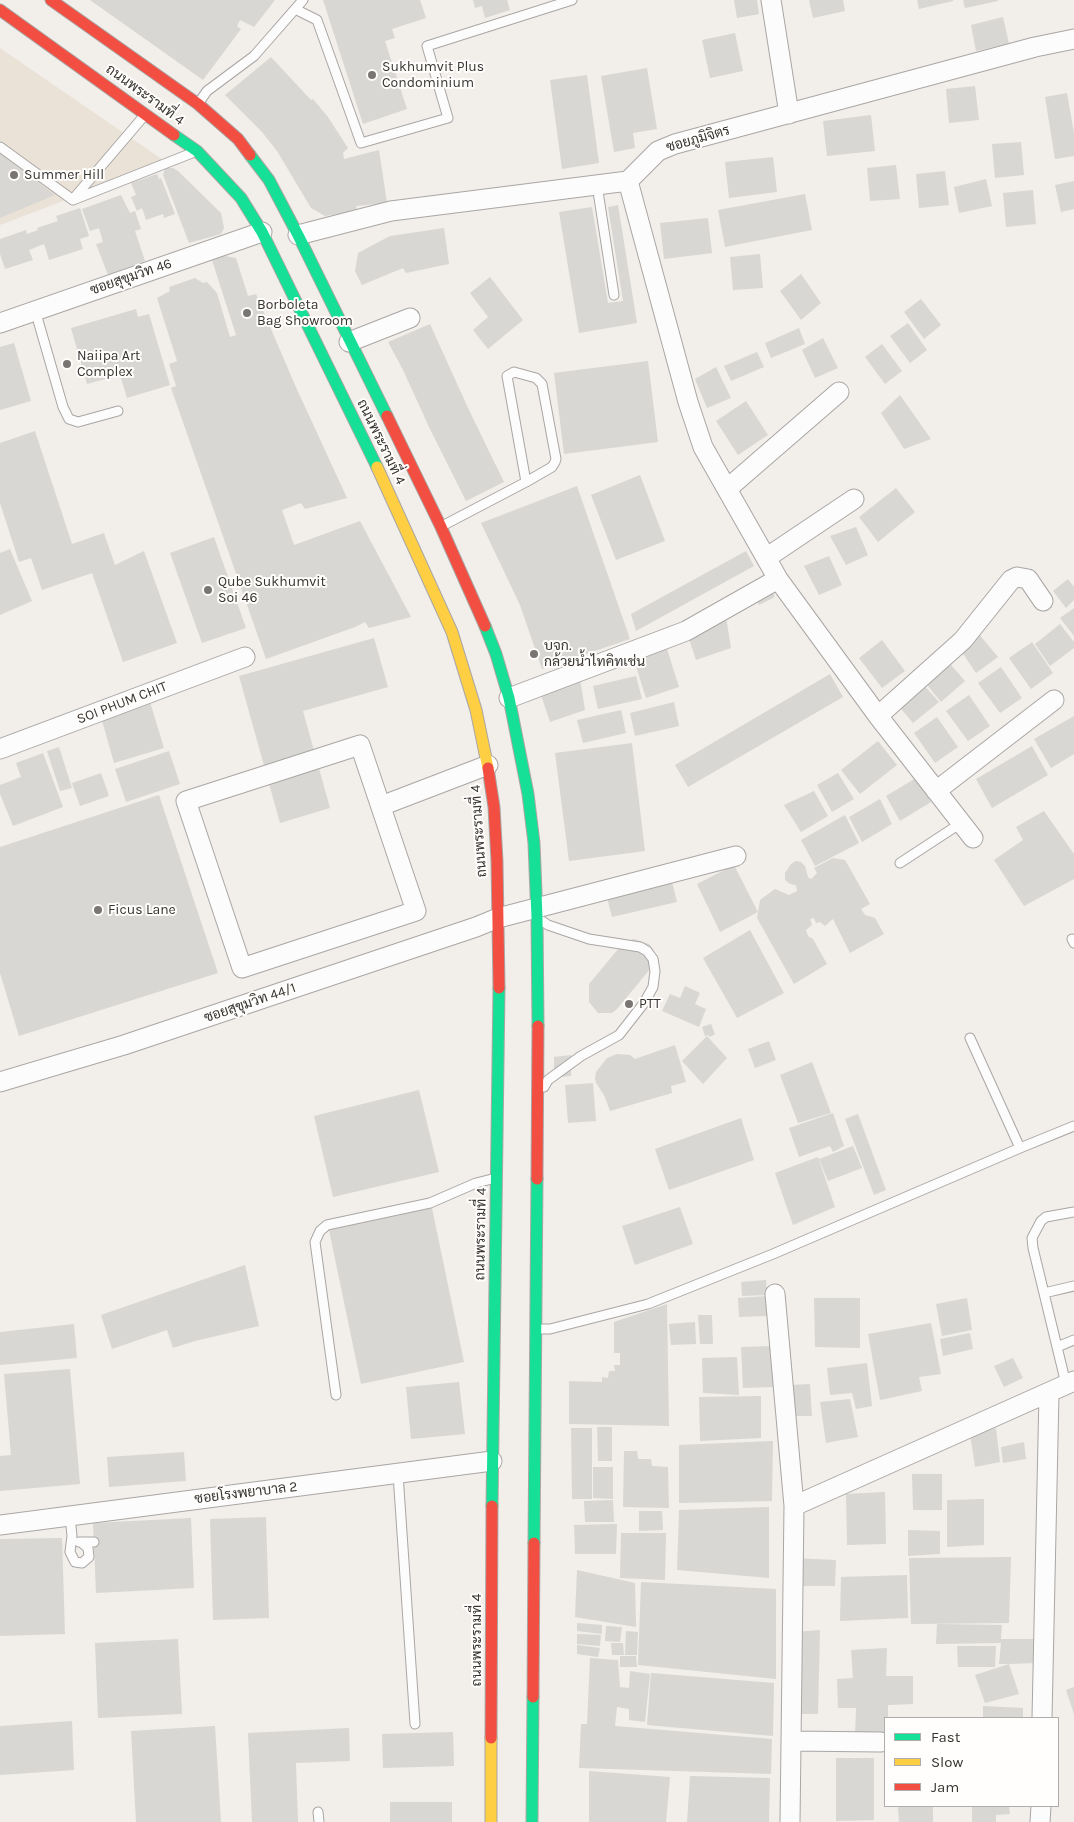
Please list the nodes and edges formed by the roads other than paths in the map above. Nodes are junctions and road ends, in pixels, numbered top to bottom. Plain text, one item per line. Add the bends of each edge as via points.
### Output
1 (51, 0) edge
2 (303, 0) edge
3 (572, 0) edge
4 (772, 0) edge
5 (295, 9) junction
6 (0, 10) edge
7 (1073, 45) edge
8 (195, 108) junction
9 (146, 114) junction
10 (789, 114) junction
11 (0, 147) edge
12 (197, 151) junction
13 (628, 181) junction
14 (597, 185) junction
15 (73, 200) junction
16 (262, 232) junction
17 (298, 235) junction
18 (614, 296) dead end
19 (35, 310) junction
20 (410, 318) dead end
21 (0, 323) edge
22 (350, 342) junction
23 (839, 392) dead end
24 (118, 411) dead end
25 (526, 482) junction
26 (727, 489) junction
27 (854, 499) dead end
28 (441, 527) junction
29 (766, 558) junction
30 (778, 579) junction
31 (1044, 601) dead end
32 (245, 657) dead end
33 (510, 698) junction
34 (1054, 700) dead end
35 (878, 716) junction
36 (0, 749) edge
37 (488, 766) junction
38 (936, 790) junction
39 (381, 806) junction
40 (961, 822) junction
41 (973, 838) dead end
42 (736, 856) dead end
43 (900, 863) dead end
44 (537, 913) junction
45 (498, 918) junction
46 (970, 1038) dead end
47 (0, 1082) edge
48 (538, 1096) junction
49 (1074, 1126) edge
50 (1020, 1148) junction
51 (497, 1178) junction
52 (1074, 1212) edge
53 (1074, 1286) edge
54 (1044, 1293) junction
55 (775, 1294) dead end
56 (534, 1329) junction
57 (1074, 1340) edge
58 (1057, 1347) junction
59 (1070, 1382) edge
60 (1049, 1393) junction
61 (336, 1395) dead end
62 (492, 1461) junction
63 (398, 1474) junction
64 (794, 1506) junction
65 (70, 1516) junction
66 (0, 1526) edge
67 (72, 1536) junction
68 (80, 1542) junction
69 (94, 1542) dead end
70 (1042, 1717) edge
71 (415, 1724) dead end
72 (791, 1741) junction
73 (881, 1742) dead end
74 (1041, 1807) edge
75 (318, 1812) dead end
76 (319, 1822) edge
77 (491, 1822) edge
78 (532, 1822) edge
79 (790, 1822) edge
80 (1040, 1822) edge

1 - 8 main road, ถนนพระรามที่ 4
2 - 5 lane
3 - 5 lane via 426,46 448,118 361,143 317,20
4 - 10 street
5 - 8 lane via 254,56 207,91
6 - 9 main road, ถนนพระรามที่ 4
7 - 10 street, ซอยภูมิจิตร via 1034,46
8 - 17 main road, ถนนพระรามที่ 4 via 238,139 269,180
9 - 12 main road, ถนนพระรามที่ 4 via 178,131
9 - 15 lane
10 - 13 street, ซอยภูมิจิตร via 658,151
11 - 15 lane
12 - 15 lane
12 - 16 main road, ถนนพระรามที่ 4 via 241,198
13 - 14 street
13 - 26 street via 691,411 703,447
14 - 17 street via 391,211
14 - 18 lane
16 - 19 street, ซอยสุขุมวิท 46
16 - 37 main road, ถนนพระรามที่ 4 via 390,494 452,632 476,710
17 - 22 main road, ถนนพระรามที่ 4
19 - 21 street, ซอยสุขุมวิท 46
19 - 24 lane via 69,419 78,422
20 - 22 street
22 - 28 main road, ถนนพระรามที่ 4
23 - 26 street
25 - 25 lane via 552,467 556,458 542,384 536,378 514,372 507,376
25 - 28 lane
26 - 29 street
27 - 29 street
28 - 33 main road, ถนนพระรามที่ 4 via 481,614
29 - 30 street
30 - 33 street via 686,631
30 - 35 street
31 - 35 street via 1028,579 1017,577 1011,580 964,640
32 - 36 street, SOI PHUM CHIT
33 - 44 main road, ถนนพระรามที่ 4 via 528,794
34 - 38 street
35 - 38 street
37 - 39 street
37 - 45 main road, ถนนพระรามที่ 4 via 494,807
38 - 40 street
39 - 39 street via 416,911 242,968 186,801 360,745
40 - 41 street
40 - 43 lane
42 - 44 street, ซอยสุขุมวิท 44/1
44 - 45 street, ซอยสุขุมวิท 44/1
44 - 48 main road, ถนนพระรามที่ 4
44 - 48 lane via 548,925 589,939 640,947 653,959 655,971 653,987 619,1035 593,1048 548,1080
45 - 47 street, ซอยสุขุมวิท 44/1 via 124,1045
45 - 51 main road, ถนนพระรามที่ 4
46 - 50 lane
48 - 56 main road, ถนนพระรามที่ 4
49 - 50 lane
50 - 56 lane via 648,1304 550,1329
51 - 61 lane via 476,1183 430,1203 326,1225 320,1231 315,1242
51 - 62 main road, ถนนพระรามที่ 4
52 - 54 lane via 1046,1217 1032,1238
53 - 54 lane
54 - 58 lane
55 - 64 street
56 - 78 main road, ถนนพระรามที่ 4
57 - 58 lane
58 - 59 lane
59 - 60 street
60 - 64 street
60 - 70 street
62 - 63 street, ซอยโรงพยาบาล 2
62 - 77 main road, ถนนพระรามที่ 4
63 - 65 street, ซอยโรงพยาบาล 2
63 - 71 lane
64 - 72 street
65 - 66 street, ซอยโรงพยาบาล 2
65 - 67 lane
67 - 68 lane
67 - 68 lane via 70,1552 74,1562 82,1563 89,1557 89,1550
68 - 69 lane
72 - 73 street
72 - 79 street
74 - 80 street
75 - 76 lane

